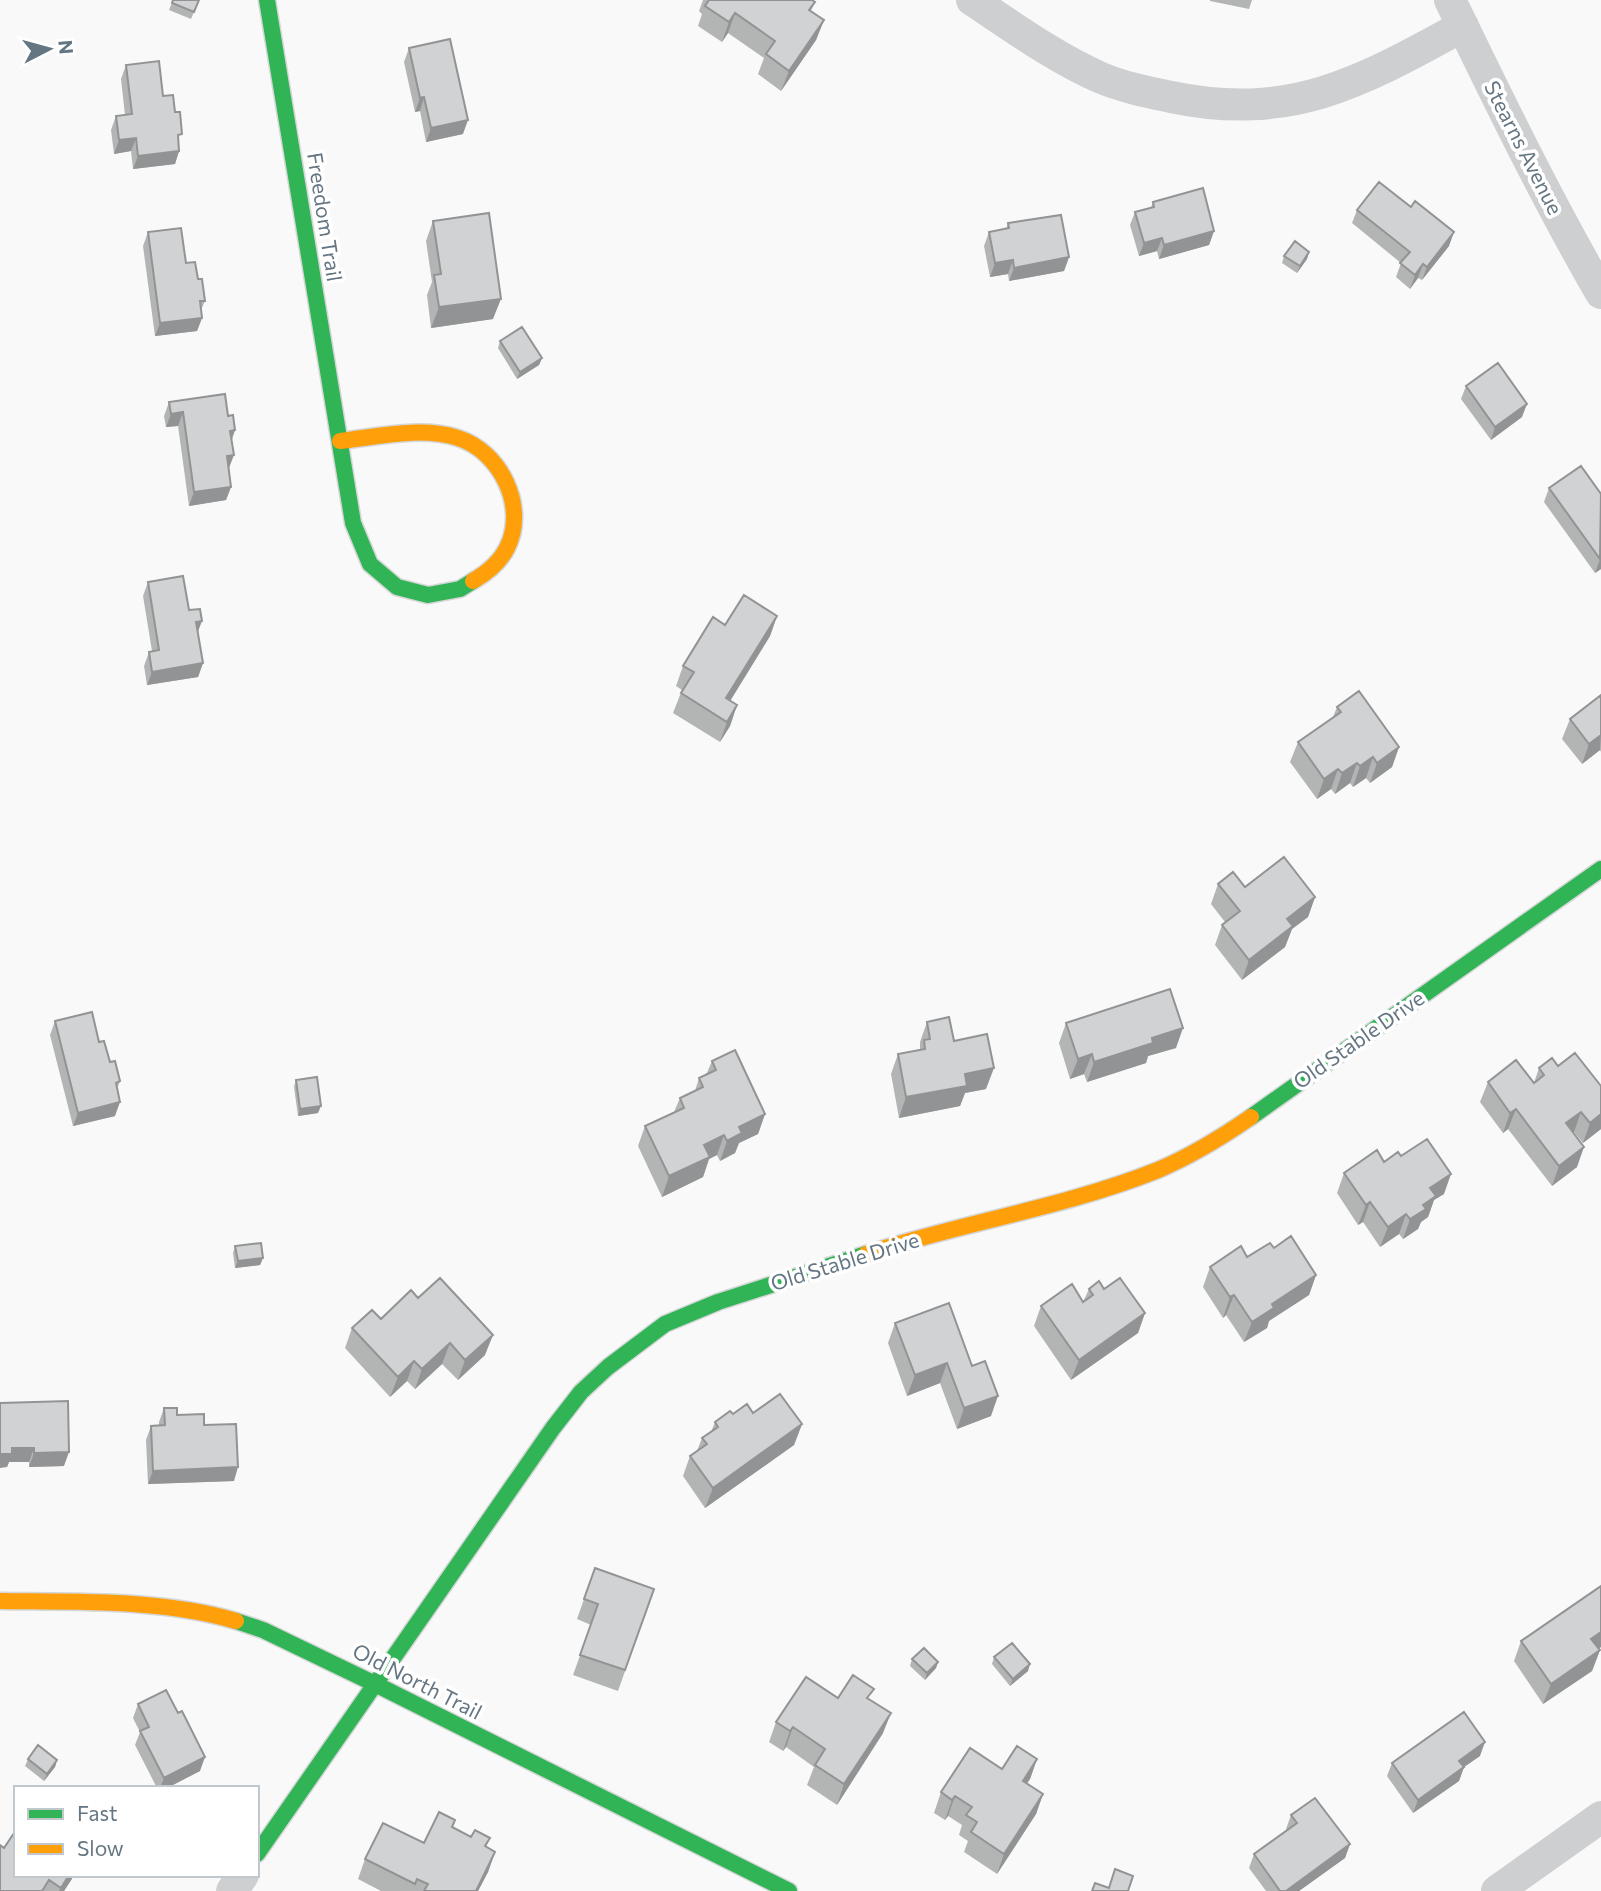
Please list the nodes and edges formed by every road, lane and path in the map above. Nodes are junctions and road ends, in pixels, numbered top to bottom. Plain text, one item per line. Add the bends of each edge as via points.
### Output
1 (267, 0) edge
2 (972, 0) edge
3 (1456, 13) edge
4 (1601, 293) edge
5 (340, 441) junction
6 (1601, 869) edge
7 (0, 1601) edge
8 (375, 1684) junction
9 (1601, 1816) edge
10 (259, 1851) edge
11 (789, 1891) edge
12 (1497, 1891) edge

1 - 5 street, Freedom Trail
2 - 3 street via 1101,78 1186,100 1232,105 1275,104 1327,92 1380,72
3 - 4 street, Stearns Avenue
5 - 5 street, Freedom Trail via 357,540 369,563 388,581 436,596 470,587 496,566 511,535 513,500 490,457 446,435
6 - 8 street, Old Stable Drive via 1222,1137 1160,1169 900,1243 718,1302 665,1324 581,1392
7 - 8 street, Old North Trail via 137,1604 222,1617 263,1630
8 - 10 street, Old Stable Drive
8 - 11 street, Old North Trail
9 - 12 street

